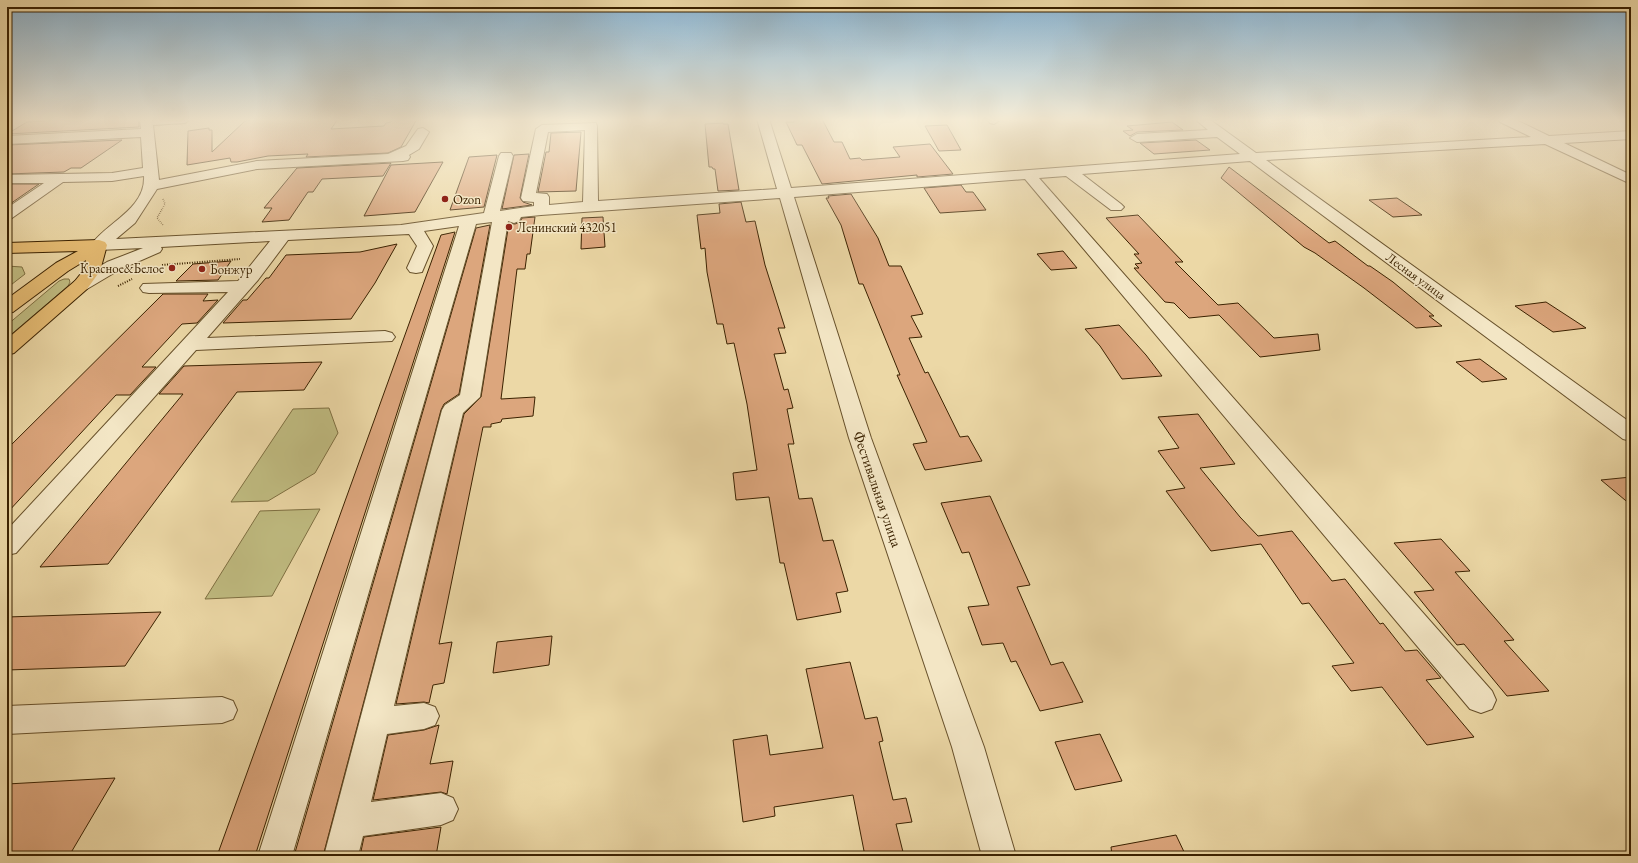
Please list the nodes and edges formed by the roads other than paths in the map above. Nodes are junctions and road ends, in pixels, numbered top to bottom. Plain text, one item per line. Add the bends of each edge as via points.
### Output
1 (150, 159) edge
2 (357, 159) edge
3 (505, 159) edge
4 (536, 159) edge
5 (591, 159) edge
6 (776, 159) edge
7 (1223, 159) edge
8 (1256, 159) edge
9 (1587, 159) edge
10 (151, 171) junction
11 (1069, 171) junction
12 (1028, 174) junction
13 (60, 178) junction
14 (7, 179) edge
15 (1631, 180) edge
16 (152, 186) junction
17 (786, 193) junction
18 (590, 206) junction
19 (1116, 207) dead end
20 (541, 210) junction
21 (7, 215) edge
22 (487, 217) junction
23 (559, 220) dead end
24 (414, 228) junction
25 (283, 236) junction
26 (180, 242) junction
27 (99, 245) junction
28 (7, 249) edge
29 (416, 268) dead end
30 (39, 270) junction
31 (81, 285) junction
32 (241, 286) junction
33 (150, 288) dead end
34 (7, 308) edge
35 (385, 337) dead end
36 (189, 344) junction
37 (7, 349) edge
38 (1631, 434) edge
39 (7, 546) edge
40 (1481, 700) dead end
41 (222, 710) dead end
42 (424, 716) dead end
43 (7, 720) edge
44 (375, 722) junction
45 (441, 809) dead end
46 (350, 821) junction
47 (275, 856) edge
48 (341, 856) edge
49 (999, 856) edge

1 - 10 street
2 - 16 street via 257,165
3 - 22 street
4 - 20 street via 528,198 542,197
5 - 18 street
6 - 17 street, Фестивальная улица
7 - 11 street
8 - 38 street, Лесная улица
9 - 15 street
10 - 13 street via 112,177
10 - 16 street
11 - 12 street
11 - 19 street
12 - 17 street
12 - 40 street
13 - 14 street
13 - 21 street
16 - 27 street via 129,220
17 - 18 street
17 - 49 street, Фестивальная улица via 860,438 968,747
18 - 20 street
20 - 22 street
22 - 23 street via 525,221
22 - 24 street
22 - 44 street via 470,397 453,410
22 - 47 street
24 - 25 street
24 - 29 street via 425,246
25 - 26 street
25 - 32 street
26 - 27 street
26 - 31 street via 134,256
27 - 28 main road
27 - 30 main road
27 - 31 main road via 91,271
28 - 30 main road via 26,255
30 - 34 main road
31 - 37 main road
32 - 33 street
32 - 36 street
35 - 36 street
36 - 39 street
41 - 43 street
42 - 44 street
44 - 46 street
45 - 46 street
46 - 48 street

